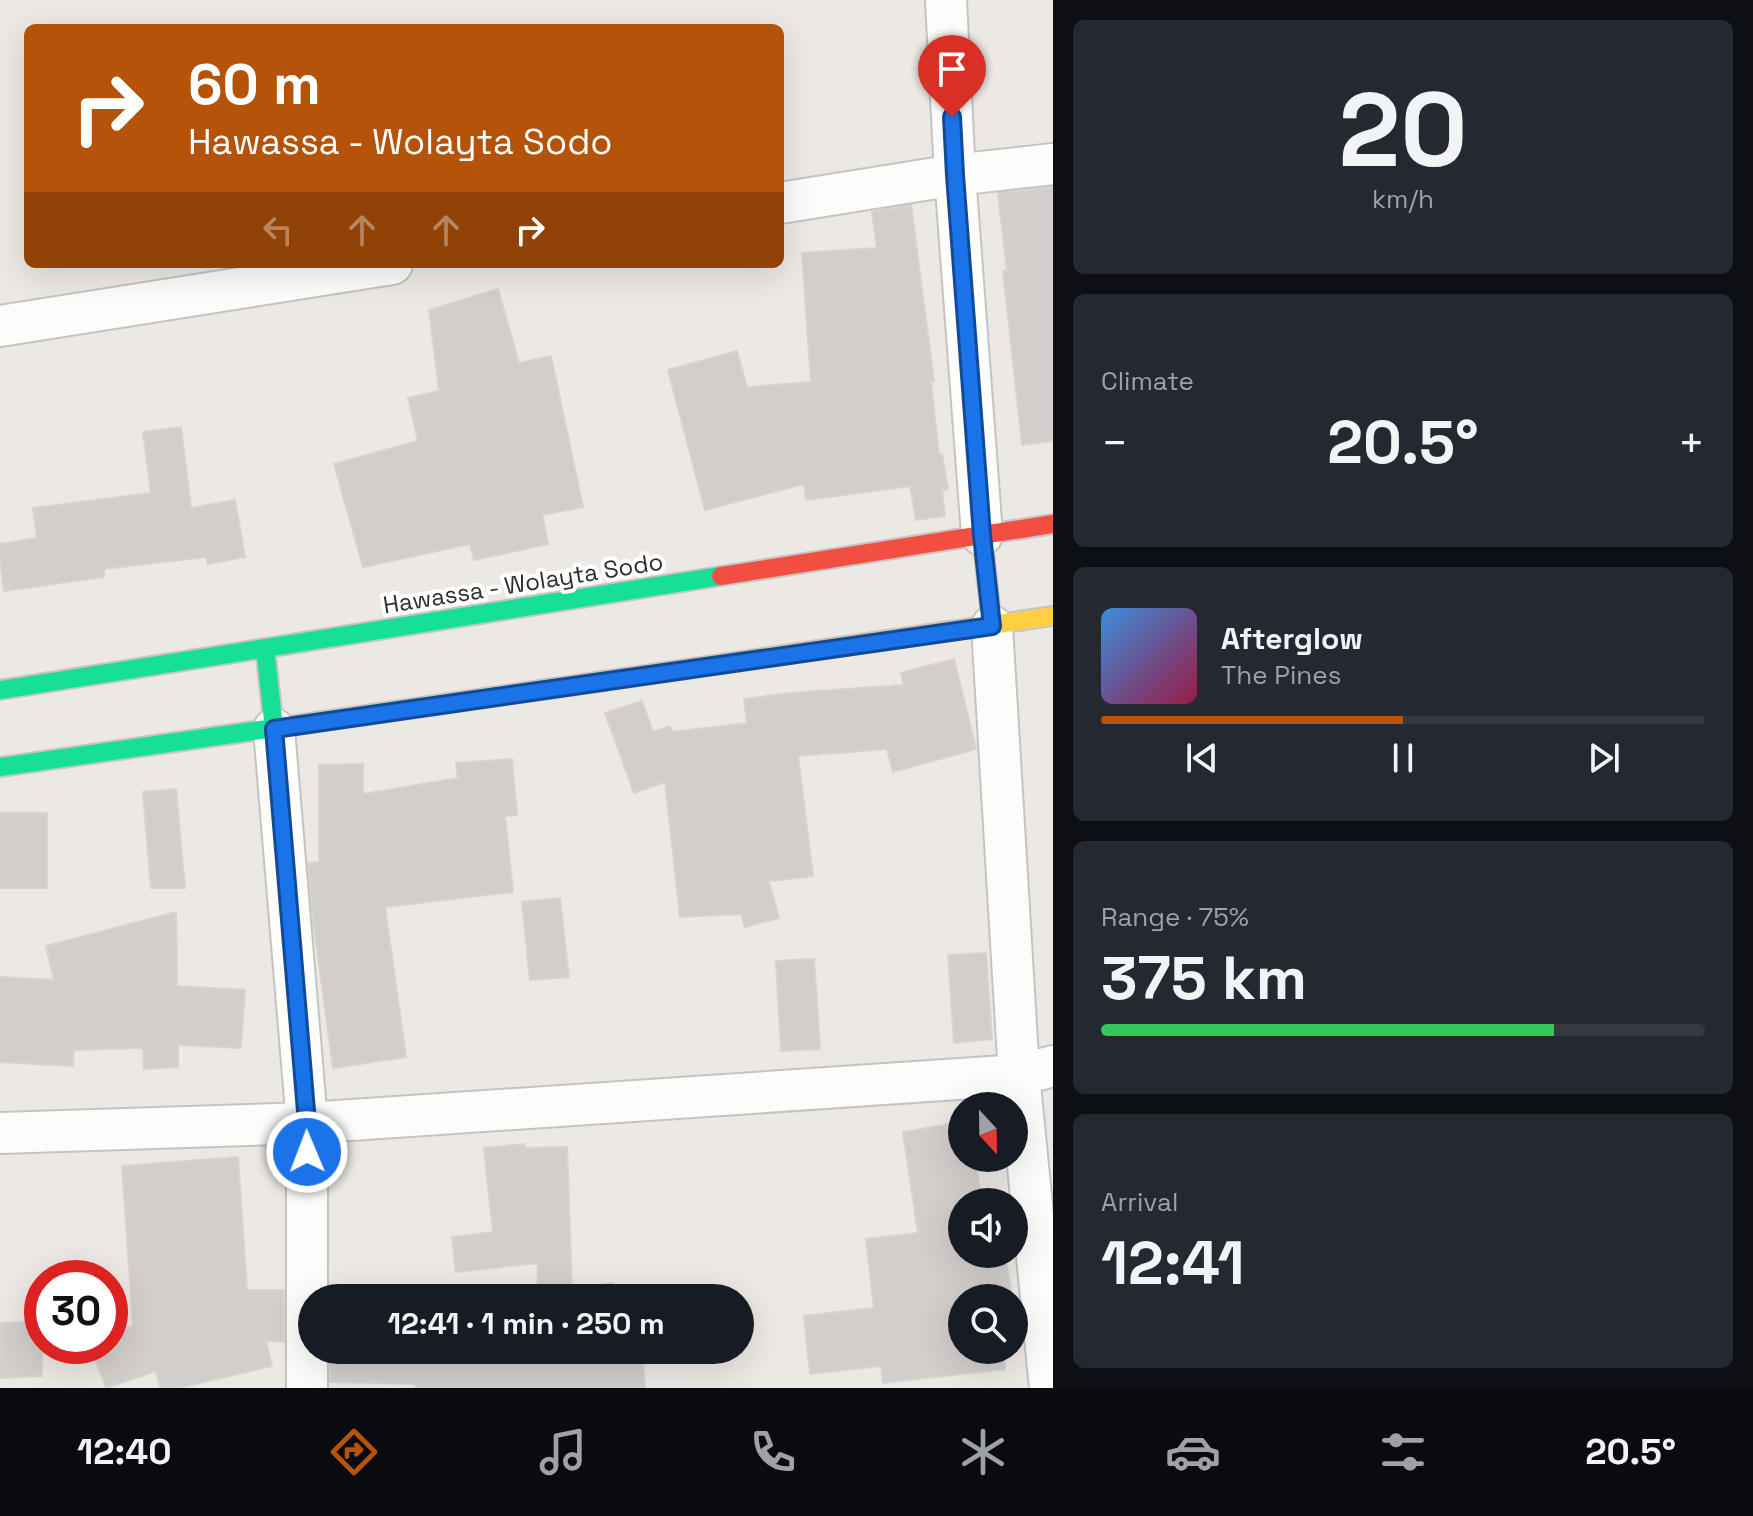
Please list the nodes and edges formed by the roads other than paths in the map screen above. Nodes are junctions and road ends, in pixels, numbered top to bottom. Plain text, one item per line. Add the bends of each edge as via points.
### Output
1 (946, 0) edge
2 (1053, 164) edge
3 (955, 175) junction
4 (784, 202) edge
5 (367, 268) edge
6 (0, 326) edge
7 (1053, 524) edge
8 (982, 535) junction
9 (1053, 616) edge
10 (992, 626) junction
11 (265, 648) junction
12 (0, 690) edge
13 (274, 729) junction
14 (0, 767) edge
15 (1036, 1070) edge
16 (307, 1123) junction
17 (0, 1133) edge
18 (307, 1388) edge
19 (1050, 1388) edge

1 - 3 street
2 - 3 street
3 - 4 street
3 - 8 street
5 - 6 street
7 - 8 main road, Hawassa - Wolayta Sodo
8 - 10 main road
8 - 11 main road, Hawassa - Wolayta Sodo
9 - 10 main road
10 - 13 main road
10 - 15 street
11 - 12 main road, Hawassa - Wolayta Sodo
11 - 13 main road
13 - 14 main road
13 - 16 street
15 - 16 street
15 - 19 street
16 - 17 street
16 - 18 street

